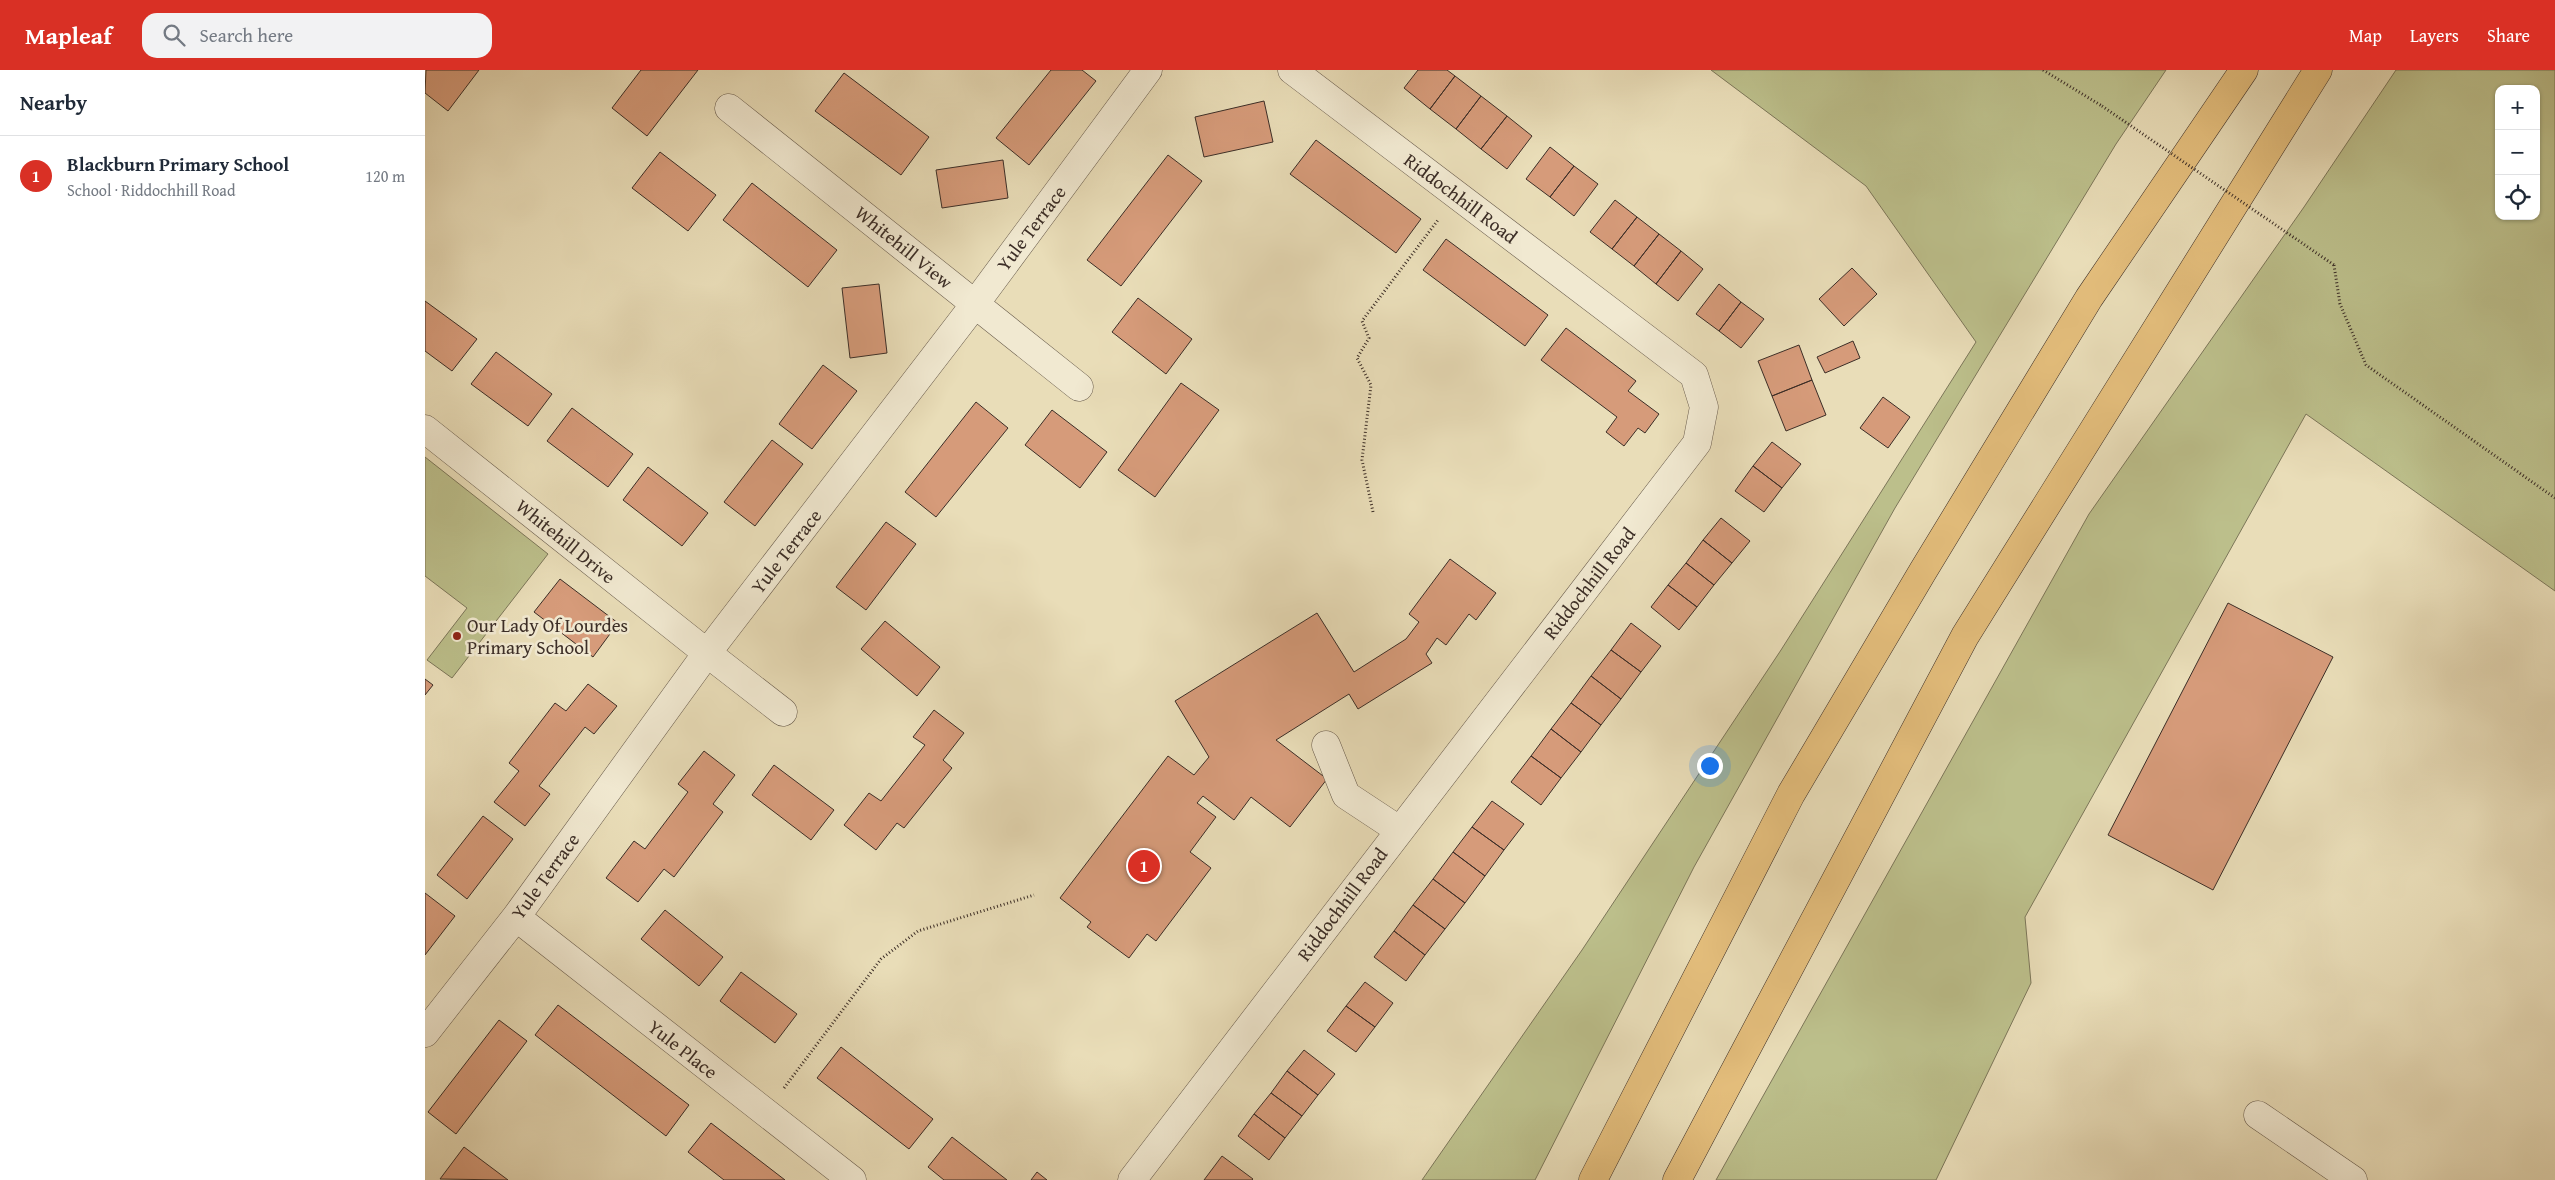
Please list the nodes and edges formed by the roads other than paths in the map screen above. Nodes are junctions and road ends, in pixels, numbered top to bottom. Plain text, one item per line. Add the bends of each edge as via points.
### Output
1 (1148, 70) edge
2 (1292, 70) edge
3 (2243, 70) edge
4 (2318, 70) edge
5 (729, 108) dead end
6 (975, 304) junction
7 (1079, 387) dead end
8 (425, 429) edge
9 (707, 653) junction
10 (783, 712) dead end
11 (1325, 745) dead end
12 (1399, 830) junction
13 (516, 916) junction
14 (425, 1033) edge
15 (2258, 1115) dead end
16 (852, 1180) edge
17 (1132, 1180) edge
18 (1593, 1180) edge
19 (1677, 1180) edge
20 (2353, 1180) edge

1 - 6 street, Yule Terrace
2 - 12 street, Riddochhill Road via 1694,375 1704,407 1697,443
3 - 18 highway via 2089,298 1796,786
4 - 19 highway via 1965,636
5 - 6 street, Whitehill View
6 - 7 street, Whitehill View
6 - 9 street, Yule Terrace
8 - 9 street, Whitehill Drive
9 - 10 street, Whitehill Drive
9 - 13 street, Yule Terrace
11 - 12 street via 1346,795
12 - 17 street, Riddochhill Road
13 - 14 street, Yule Terrace
13 - 16 street, Yule Place
15 - 20 street

